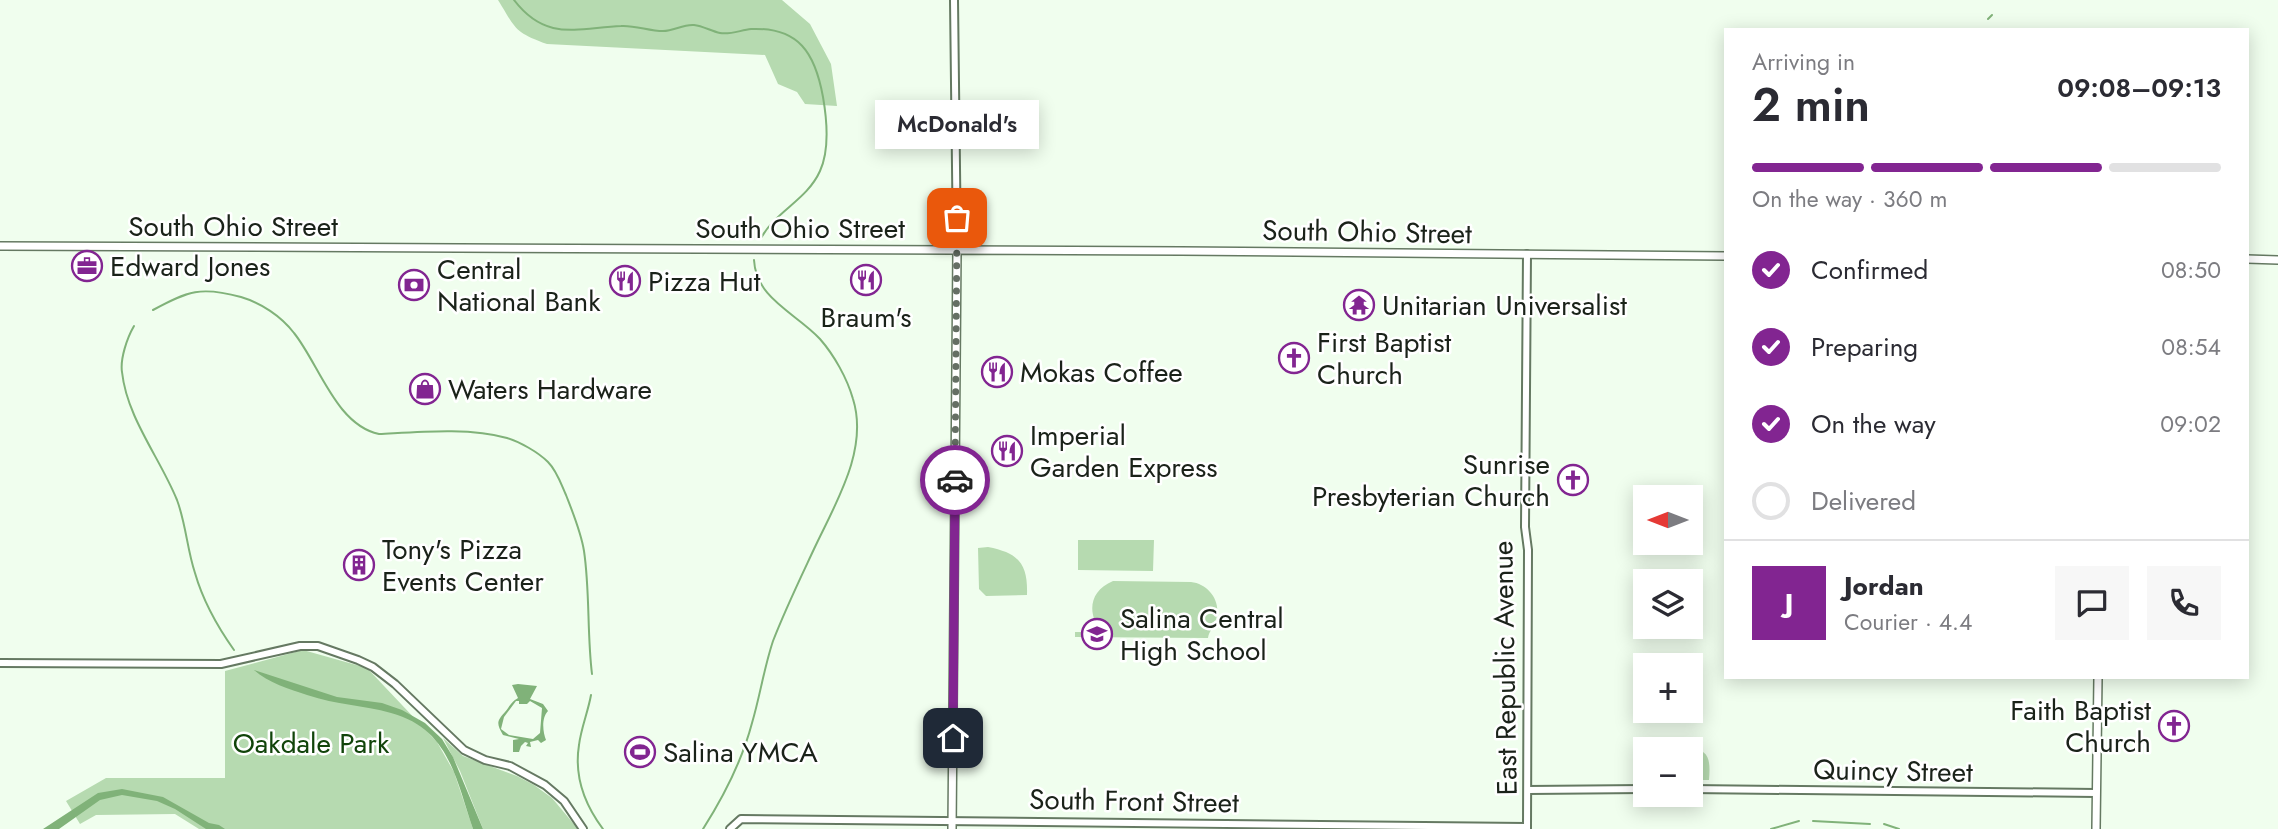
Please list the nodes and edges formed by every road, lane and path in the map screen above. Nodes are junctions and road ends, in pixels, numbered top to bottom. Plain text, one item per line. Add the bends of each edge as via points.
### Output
1 (954, 0) edge
2 (0, 246) edge
3 (957, 250) junction
4 (1527, 254) junction
5 (1724, 256) edge
6 (2249, 259) edge
7 (2278, 260) edge
8 (0, 663) edge
9 (2098, 679) edge
10 (1633, 789) edge
11 (1703, 789) edge
12 (1528, 790) junction
13 (2096, 793) junction
14 (952, 825) edge
15 (1527, 828) edge
16 (583, 829) edge
17 (730, 829) edge
18 (2096, 829) edge

1 - 3 street
2 - 3 main road, South Ohio Street
3 - 4 main road, South Ohio Street
3 - 14 main road
4 - 5 main road, South Ohio Street
4 - 12 street, East Republic Avenue
6 - 7 main road
8 - 16 street via 221,664 318,646 373,667 464,750 545,785 564,801
9 - 13 main road
10 - 12 street
11 - 13 street, Quincy Street
12 - 15 street, East Republic Avenue
13 - 18 main road
14 - 15 street, South Front Street
14 - 17 street, South Front Street via 741,818

